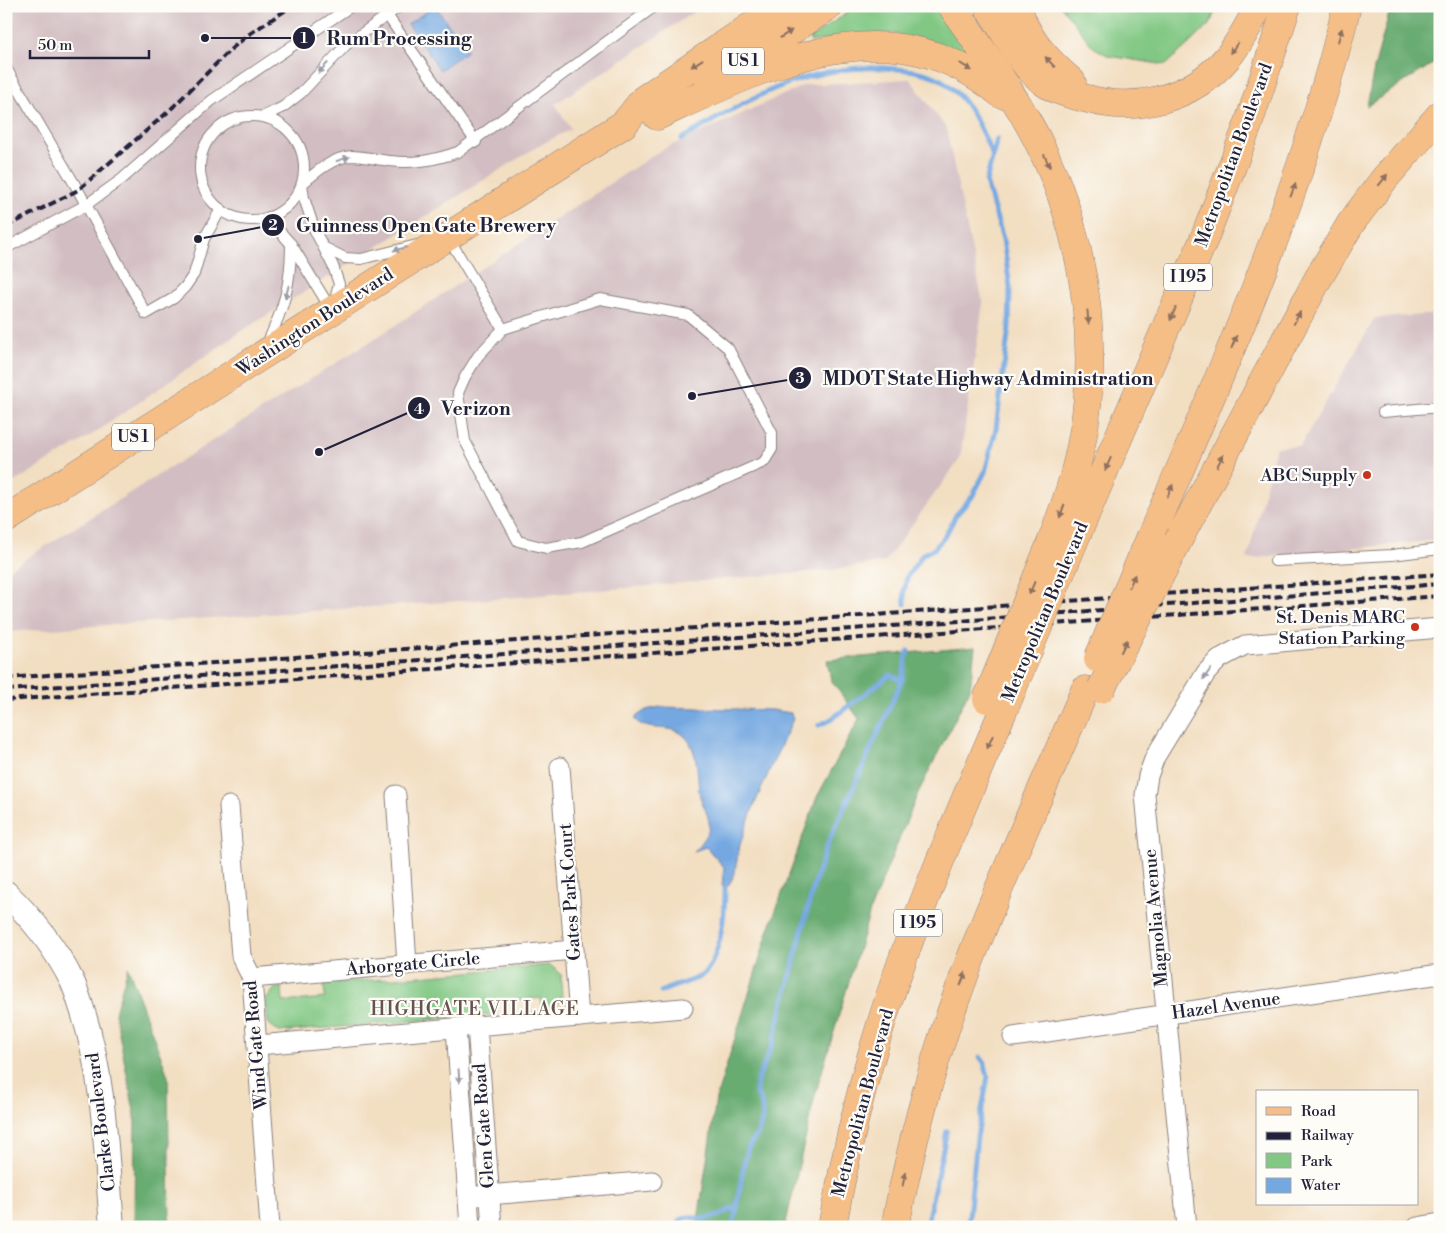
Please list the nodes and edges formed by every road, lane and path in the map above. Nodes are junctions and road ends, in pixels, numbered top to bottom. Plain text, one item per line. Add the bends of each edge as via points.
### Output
1 (351, 6) edge
2 (400, 6) edge
3 (655, 6) edge
4 (781, 6) edge
5 (829, 6) edge
6 (952, 6) edge
7 (988, 6) edge
8 (1018, 6) edge
9 (1259, 6) edge
10 (1286, 6) edge
11 (1347, 6) edge
12 (387, 15) junction
13 (6, 68) edge
14 (1102, 103) junction
15 (1440, 115) edge
16 (657, 116) junction
17 (262, 117) junction
18 (1025, 117) junction
19 (624, 124) junction
20 (476, 142) junction
21 (302, 184) junction
22 (86, 205) junction
23 (220, 209) junction
24 (268, 218) junction
25 (448, 237) junction
26 (290, 244) junction
27 (6, 248) edge
28 (324, 248) junction
29 (332, 312) junction
30 (503, 329) junction
31 (261, 356) junction
32 (1440, 407) edge
33 (1383, 412) dead end
34 (6, 519) edge
35 (1062, 542) junction
36 (1440, 549) edge
37 (1275, 561) dead end
38 (1439, 634) edge
39 (1093, 690) junction
40 (560, 767) dead end
41 (396, 795) dead end
42 (229, 806) dead end
43 (6, 893) edge
44 (574, 950) junction
45 (407, 964) junction
46 (1440, 974) edge
47 (252, 978) junction
48 (683, 1008) dead end
49 (1165, 1015) junction
50 (579, 1017) junction
51 (477, 1026) junction
52 (456, 1028) junction
53 (1013, 1036) dead end
54 (258, 1045) junction
55 (652, 1180) dead end
56 (489, 1195) junction
57 (467, 1197) junction
58 (1440, 1223) edge
59 (112, 1227) edge
60 (270, 1227) edge
61 (470, 1227) edge
62 (492, 1227) edge
63 (832, 1227) edge
64 (894, 1227) edge
65 (1187, 1227) edge
66 (1417, 1227) edge

1 - 22 lane via 211,101 122,179
2 - 12 lane
3 - 20 lane
4 -> 19 main road, Washington Boulevard / US 1 via 644,99
16 -> 5 main road, Washington Boulevard / US 1
6 - 18 main road
7 - 14 main road via 1028,66 1044,82 1061,92
14 -> 8 main road via 1074,83 1041,52 1027,31
9 -> 14 main road via 1244,34 1206,78 1180,93 1161,99 1135,105
10 -> 35 main road, Metropolitan Boulevard / I 195 via 1248,125 1204,239
39 -> 11 main road, bridge via 1151,536 1269,257 1310,142
12 -> 17 lane via 346,45 302,93
12 - 20 lane
13 - 22 lane
39 -> 15 main road, bridge via 1351,223
16 -> 18 main road via 774,62 846,42 875,40 934,51 959,63 987,81
16 - 19 main road, Washington Boulevard / US 1
17 - 21 lane via 278,123 292,135 301,150
17 - 23 lane via 244,117 227,122 213,134 204,149 200,166 202,182
18 -> 35 main road via 1057,182 1069,218 1082,270 1088,316 1090,361 1081,444
19 - 25 main road, Washington Boulevard / US 1
21 -> 20 lane via 338,159 352,156 414,163 438,159
21 - 24 lane via 283,210
21 - 28 lane via 315,231
22 - 23 lane via 146,314 174,298 185,287 194,274 204,239
22 - 27 lane
23 - 24 lane via 235,217
24 - 26 lane
25 -> 28 lane via 360,259 345,258
25 - 29 main road, Washington Boulevard / US 1
25 - 30 lane
26 - 29 lane
26 -> 31 lane via 291,274 287,293
28 - 29 lane via 339,284
29 - 31 main road, Washington Boulevard / US 1
30 - 30 lane via 600,299 688,315 728,348 772,432 772,449 764,462 582,542 546,548 518,541 465,441 458,393 478,356
31 - 34 main road, Washington Boulevard / US 1
32 - 33 lane
35 -> 63 main road, Metropolitan Boulevard / I 195, bridge via 998,698 965,801 895,982 872,1054 846,1155
36 - 37 lane via 1392,555
38 -> 49 street, Magnolia Avenue via 1245,645 1219,659 1206,673 1155,757 1145,795
64 -> 39 main road via 906,1170 947,1025 980,934
40 - 44 street, Gates Park Court
41 - 45 street
42 - 47 street, Wind Gate Road via 241,956
43 - 59 street, Clarke Boulevard via 52,944 73,982 87,1024 101,1090
44 - 45 street, Arborgate Circle
44 - 50 street, Gates Park Court
45 - 47 street, Arborgate Circle
46 - 49 street, Hazel Avenue
47 - 54 street, Wind Gate Road
48 - 50 street
49 - 53 street, Hazel Avenue
49 - 65 street, Magnolia Avenue
50 - 51 street
51 - 52 street
51 - 56 street, Glen Gate Road
52 - 54 street
52 -> 57 street, Glen Gate Road
54 - 60 street, Wind Gate Road
55 - 56 street
56 - 57 street
56 - 62 street, Glen Gate Road
57 - 61 street, Glen Gate Road
58 - 66 street

